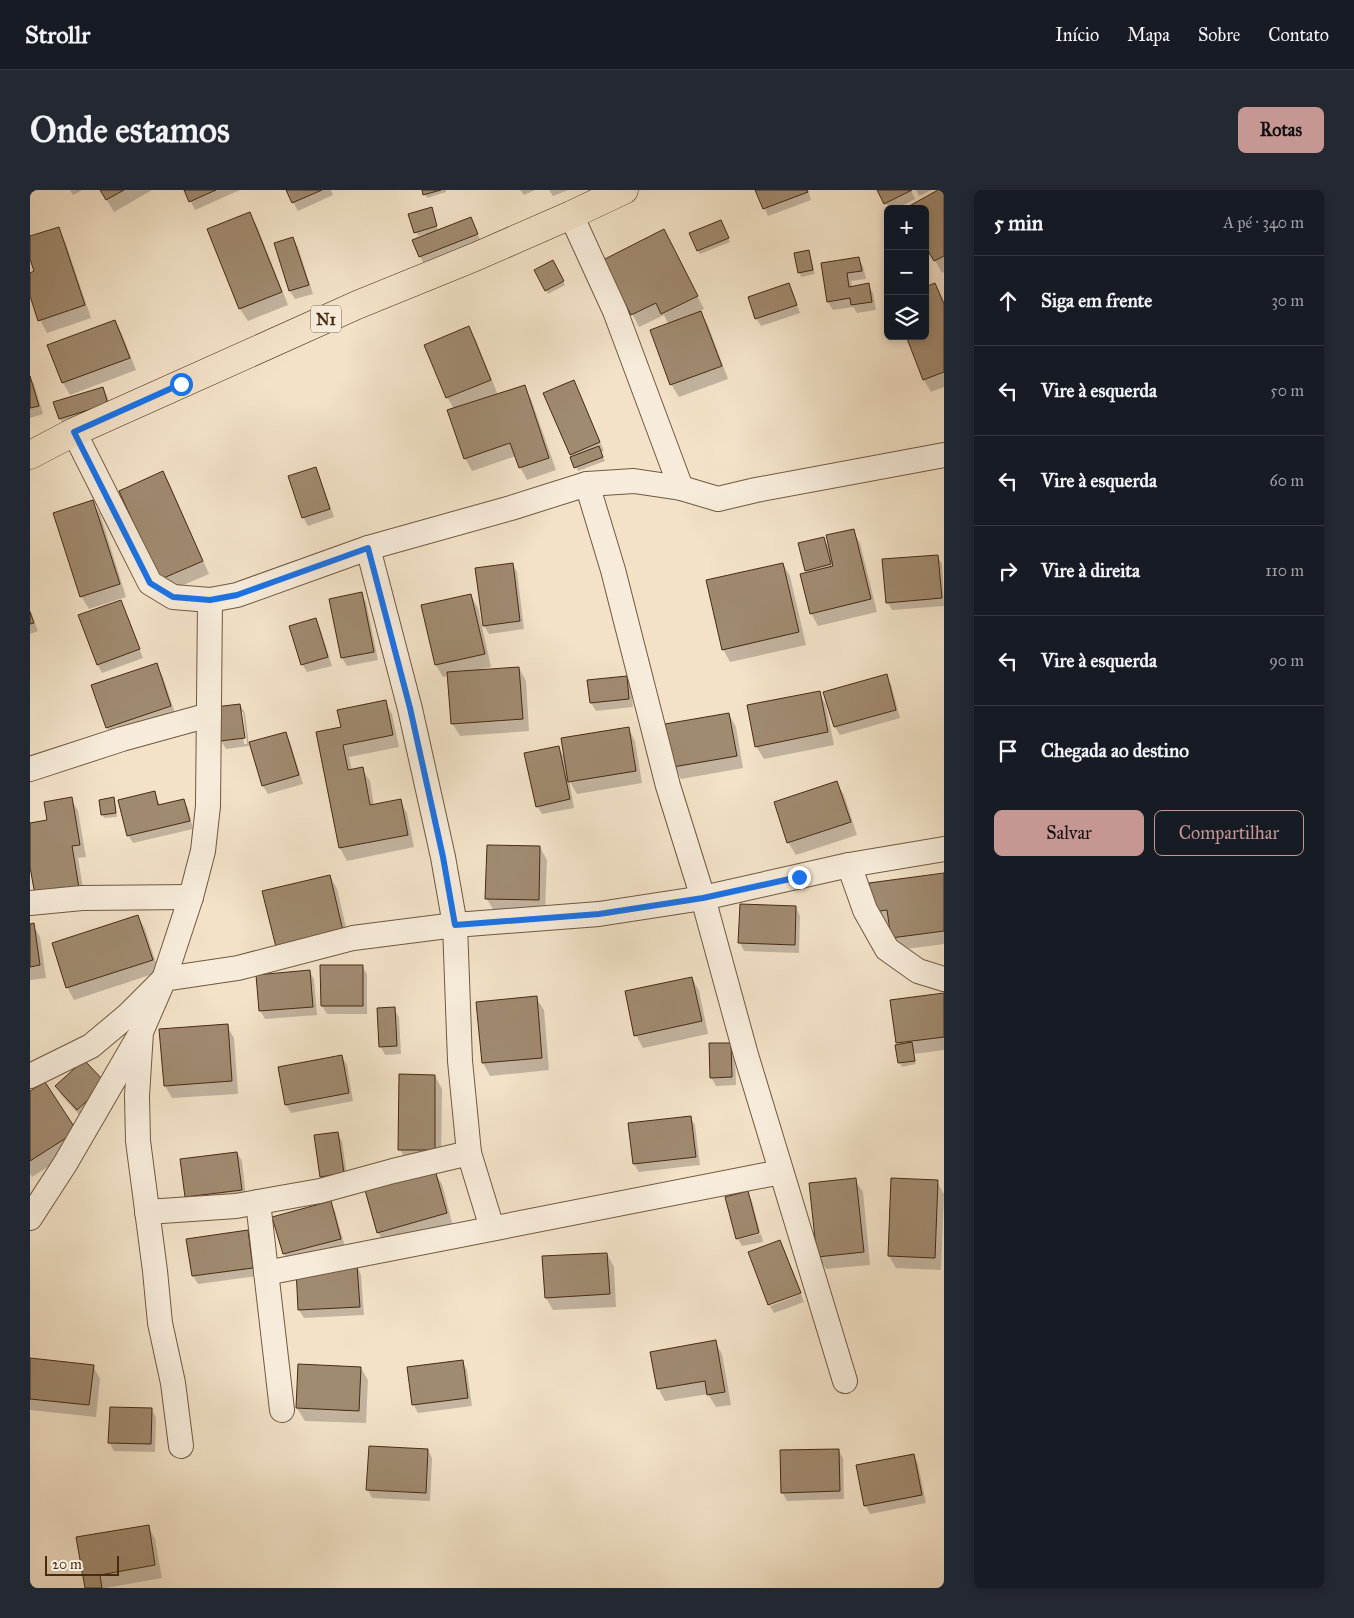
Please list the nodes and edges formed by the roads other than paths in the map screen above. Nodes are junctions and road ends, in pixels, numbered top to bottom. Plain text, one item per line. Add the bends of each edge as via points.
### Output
1 (624, 190) edge
2 (571, 215) junction
3 (74, 432) junction
4 (30, 455) edge
5 (944, 455) edge
6 (587, 484) junction
7 (681, 488) junction
8 (368, 548) junction
9 (210, 600) junction
10 (209, 715) junction
11 (30, 769) edge
12 (944, 849) edge
13 (849, 865) junction
14 (191, 896) junction
15 (703, 898) junction
16 (30, 903) edge
17 (455, 925) junction
18 (164, 979) junction
19 (944, 979) edge
20 (141, 1032) junction
21 (30, 1076) edge
22 (469, 1153) junction
23 (782, 1172) junction
24 (258, 1202) junction
25 (147, 1212) junction
26 (30, 1218) edge
27 (492, 1228) junction
28 (266, 1273) junction
29 (845, 1381) dead end
30 (282, 1410) dead end
31 (181, 1446) dead end

1 - 2 main road, N1
2 - 3 main road, N1
2 - 7 street via 615,311
3 - 4 main road, N1
3 - 9 street via 150,583 173,597
5 - 7 street via 718,499
6 - 7 street via 634,482
6 - 8 street
6 - 15 street via 613,570 668,786
8 - 9 street via 237,595
8 - 17 street via 410,708
9 - 10 street
10 - 11 street
10 - 14 street via 208,806 203,852
12 - 13 street
13 - 15 street
13 - 19 street via 865,910 887,949 918,971
14 - 16 street via 82,898
14 - 18 street
15 - 17 street via 599,914
15 - 23 street
17 - 18 street via 353,938 238,968
17 - 22 street via 460,1061
18 - 20 street
18 - 21 street via 91,1046
20 - 25 street via 137,1123
20 - 26 street
22 - 24 street via 320,1191
22 - 27 street
23 - 27 street
23 - 29 street
24 - 25 street
24 - 28 street
25 - 31 street via 160,1323
27 - 28 street
28 - 30 street

